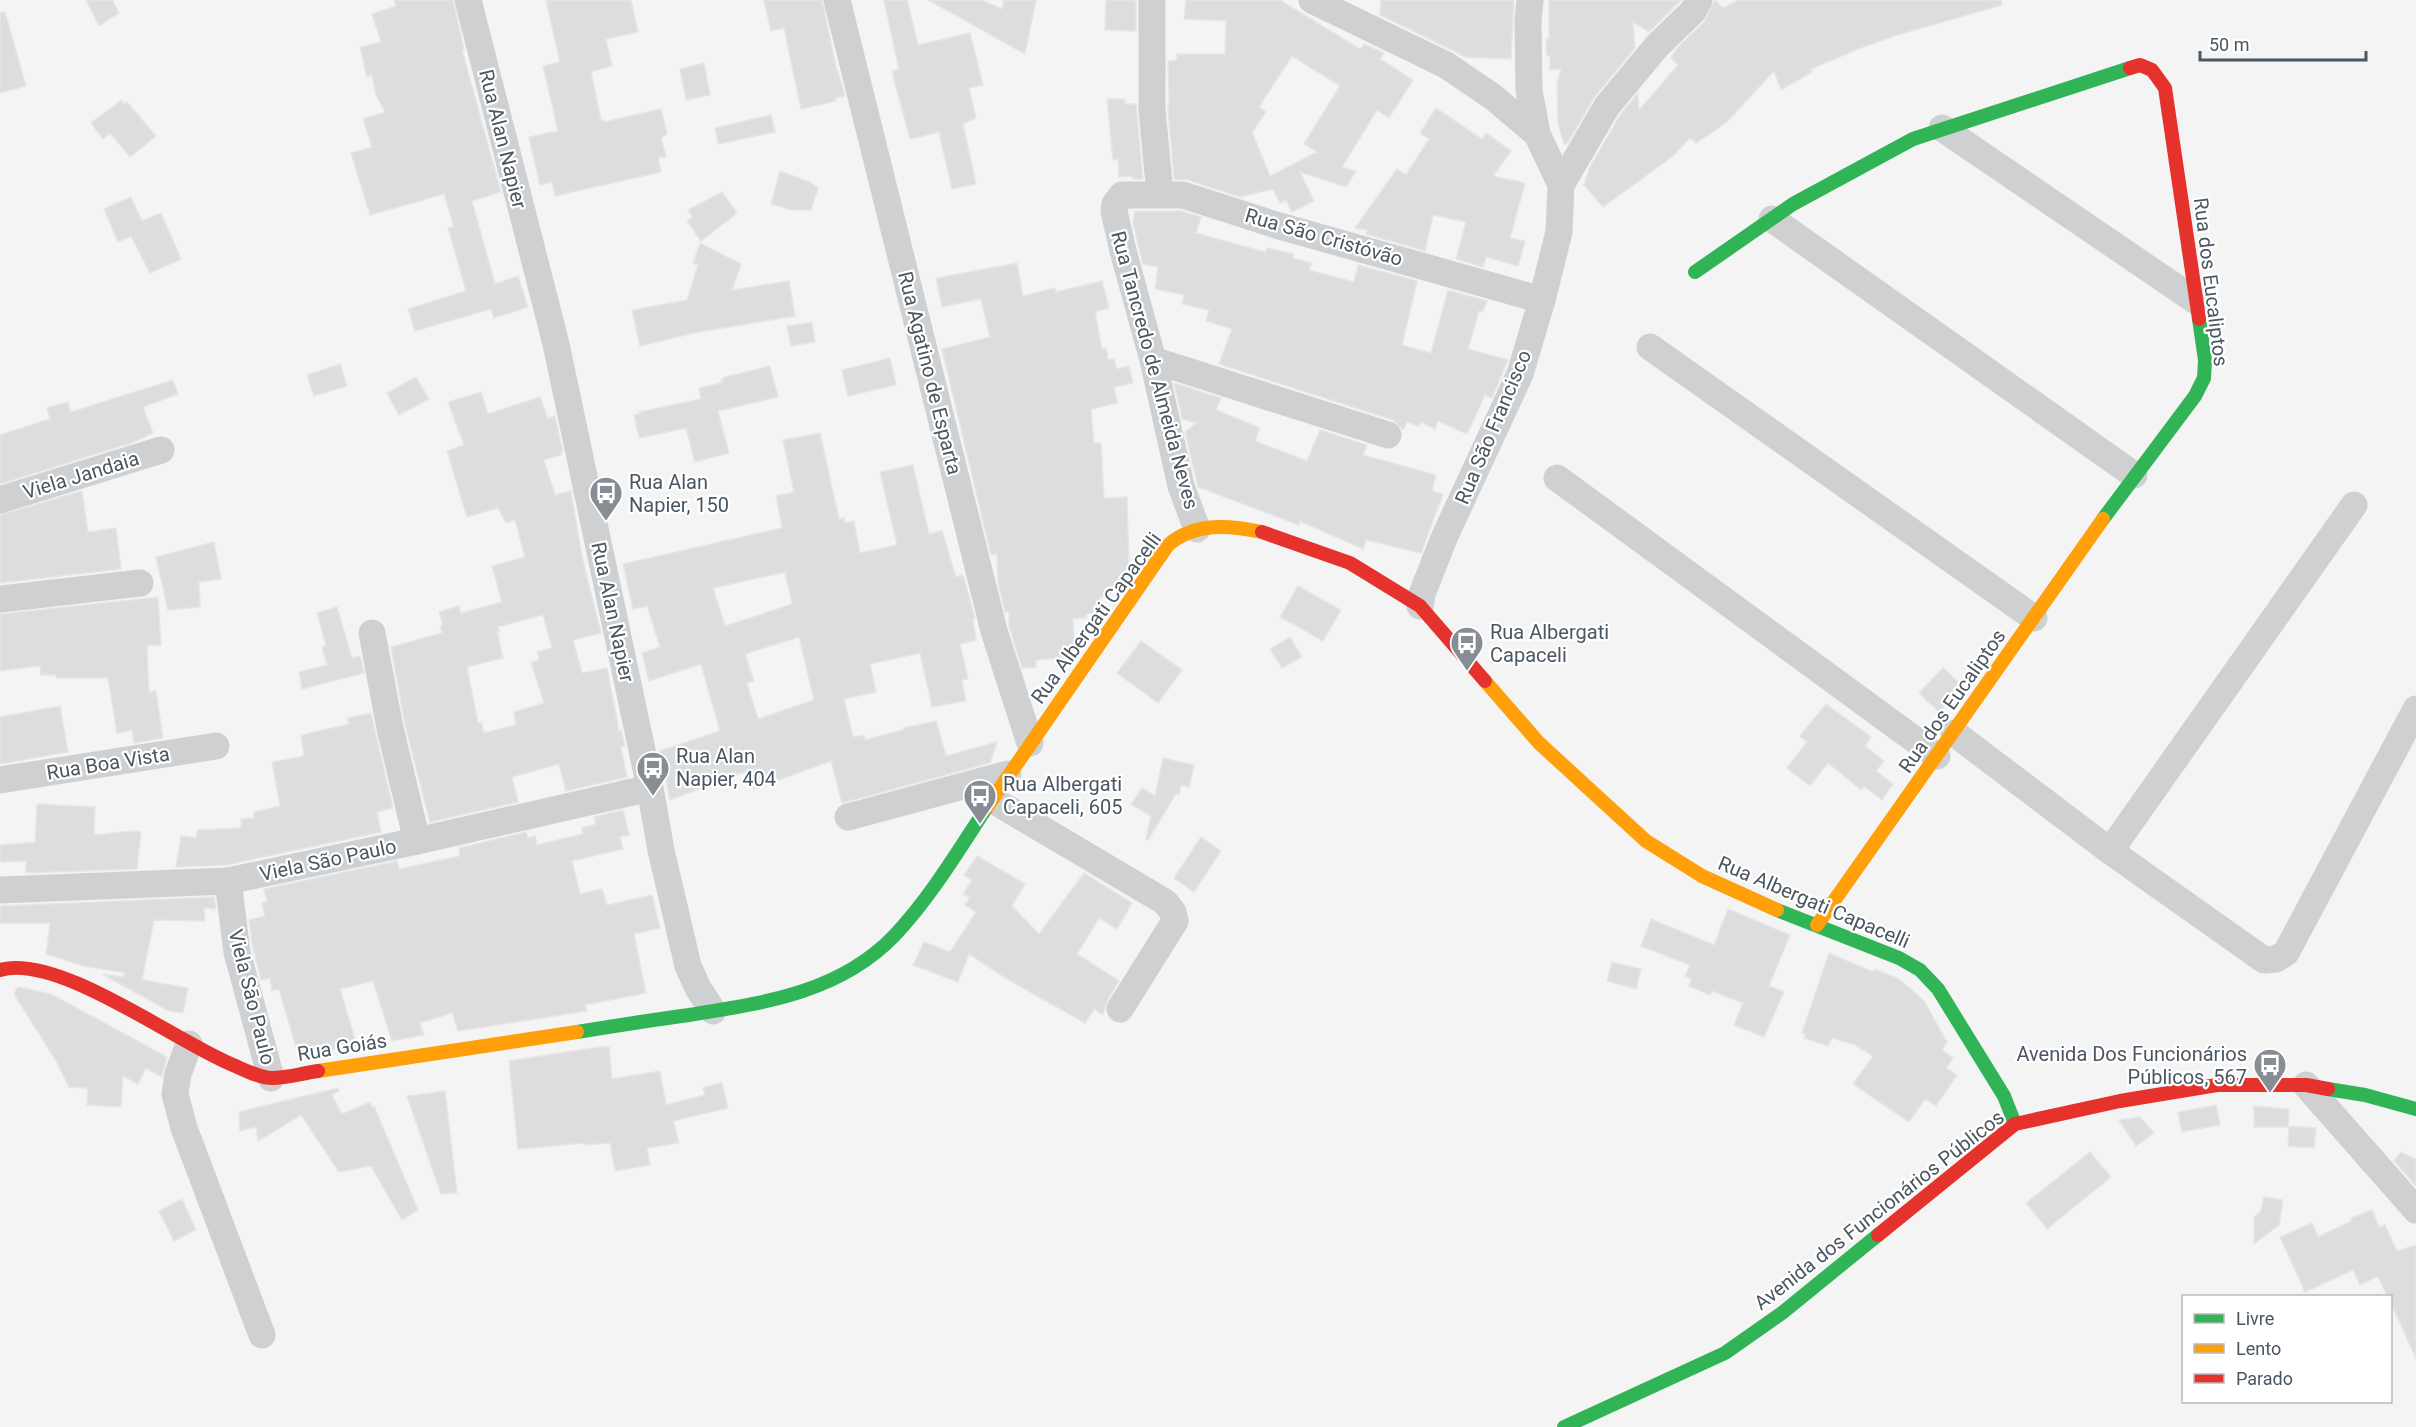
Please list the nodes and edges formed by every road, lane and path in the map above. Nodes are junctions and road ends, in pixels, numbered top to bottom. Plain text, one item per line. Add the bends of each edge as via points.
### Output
1 (468, 0) edge
2 (837, 0) edge
3 (1152, 0) edge
4 (1530, 0) edge
5 (1326, 3) edge
6 (1702, 4) edge
7 (1942, 128) junction
8 (1537, 134) junction
9 (1561, 185) junction
10 (1160, 194) junction
11 (1114, 211) joint
12 (1772, 219) junction
13 (1695, 272) dead end
14 (1542, 300) junction
15 (2196, 301) junction
16 (1650, 347) dead end
17 (1153, 360) junction
18 (1388, 435) dead end
19 (161, 450) dead end
20 (2134, 475) junction
21 (1557, 478) dead end
22 (0, 500) edge
23 (2354, 505) dead end
24 (1197, 529) junction
25 (140, 583) dead end
26 (0, 599) edge
27 (1420, 606) junction
28 (2034, 618) junction
29 (372, 633) dead end
30 (2416, 709) edge
31 (1954, 734) junction
32 (1030, 743) junction
33 (216, 746) dead end
34 (1937, 756) junction
35 (1008, 774) junction
36 (0, 780) edge
37 (650, 788) junction
38 (991, 800) junction
39 (848, 817) dead end
40 (417, 841) junction
41 (2110, 851) junction
42 (228, 881) junction
43 (0, 890) edge
44 (1817, 925) junction
45 (2, 965) edge
46 (1120, 1009) dead end
47 (713, 1011) junction
48 (189, 1044) junction
49 (271, 1078) junction
50 (2306, 1085) junction
51 (2416, 1108) edge
52 (2014, 1124) junction
53 (2416, 1210) edge
54 (262, 1335) dead end
55 (1564, 1427) edge

1 - 37 street, Rua Alan Napier via 556,344
2 - 32 street, Rua Agatino de Esparta via 993,631
3 - 10 street via 1152,110
4 - 8 street, Rua São Francisco via 1529,90
5 - 8 street via 1446,65
6 - 9 street via 1657,46 1607,106
7 - 12 street, Rua dos Eucaliptos via 1793,204
7 - 15 street
7 - 15 street, Rua dos Eucaliptos via 2140,65 2152,70 2165,88
8 - 9 street, Rua São Francisco
9 - 14 street, Rua São Francisco via 1559,232
10 - 11 street, Rua São Cristóvão via 1122,195 1114,204
10 - 14 street, Rua São Cristóvão via 1183,195
11 - 17 street, Rua Tancredo de Almeida Neves
12 - 13 street, Rua dos Eucaliptos
12 - 20 street
14 - 27 street, Rua São Francisco via 1520,374 1444,538
15 - 20 street, Rua dos Eucaliptos via 2204,378 2195,396
16 - 28 street
17 - 18 street
17 - 24 street, Rua Tancredo de Almeida Neves via 1181,486
19 - 22 street, Viela Jandaia
20 - 28 street, Rua dos Eucaliptos
21 - 34 street
23 - 41 street
24 - 27 street, Rua Albergati Capacelli via 1233,526 1266,532 1350,562
24 - 32 street, Rua Albergati Capacelli via 1168,544
25 - 26 street
27 - 44 street, Rua Albergati Capacelli via 1539,743 1647,841 1702,876
28 - 31 street, Rua dos Eucaliptos
29 - 40 street
30 - 41 street via 2286,953 2276,959 2264,960
31 - 34 street, Rua dos Eucaliptos
31 - 41 street
32 - 35 street, Rua Albergati Capacelli
33 - 36 street, Rua Boa Vista
34 - 44 street, Rua dos Eucaliptos
35 - 38 street, Rua Albergati Capacelli
35 - 39 street
37 - 40 street, Viela São Paulo
37 - 47 street, Rua Alan Napier via 688,966
38 - 46 street via 1165,902 1173,912 1175,921
38 - 47 street, Rua Albergati Capacelli via 918,908 864,962 804,992 766,1003
40 - 42 street, Viela São Paulo
42 - 43 street, Viela São Paulo
42 - 49 street, Viela Sāo Paulo via 237,952
44 - 52 street, Rua Albergati Capacelli via 1920,970 1938,989 2004,1096
45 - 48 street, Rua Goiás via 45,971 82,984
47 - 49 street, Rua Goiás
48 - 49 street, Rua Goiás via 240,1070
48 - 54 street via 174,1094
50 - 51 street, Avenida dos Funcionários Públicos
50 - 52 street, Avenida dos Funcionários Públicos via 2217,1085
50 - 53 street
52 - 55 street, Avenida dos Funcionários Públicos via 1782,1313 1725,1353

